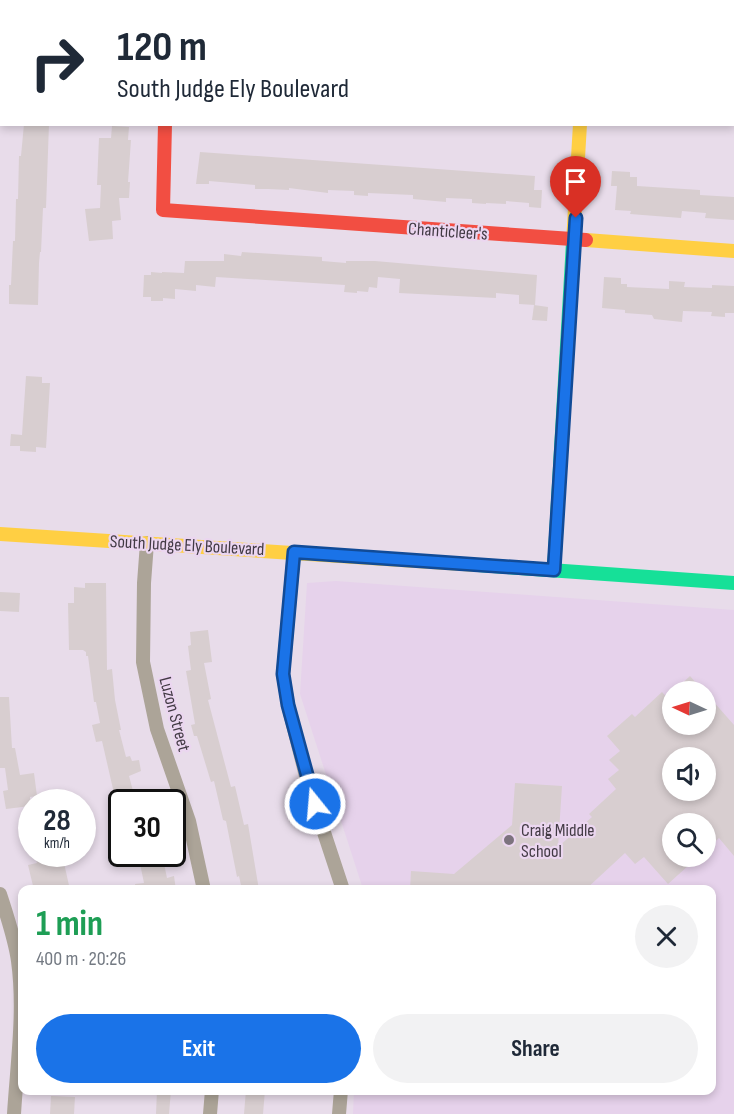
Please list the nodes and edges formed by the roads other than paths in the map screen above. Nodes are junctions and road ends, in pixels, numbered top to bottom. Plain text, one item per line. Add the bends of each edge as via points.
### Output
1 (165, 126) edge
2 (580, 126) edge
3 (575, 241) junction
4 (734, 251) edge
5 (0, 534) edge
6 (147, 543) junction
7 (294, 552) junction
8 (554, 570) junction
9 (734, 583) edge
10 (203, 885) edge
11 (341, 885) edge
12 (0, 894) edge
13 (18, 962) edge
14 (18, 1053) edge
15 (212, 1095) edge
16 (341, 1095) edge
17 (14, 1114) edge
18 (210, 1114) edge
19 (339, 1114) edge

1 - 3 street, Chanticleer's via 163,210
2 - 3 street
3 - 4 street, Chanticleer's
3 - 8 street
5 - 6 street, South Judge Ely Boulevard
6 - 7 street, South Judge Ely Boulevard
6 - 10 street, Luzon Street via 143,662 158,729 189,821
7 - 8 street, South Judge Ely Boulevard
7 - 11 street via 283,674 308,784
8 - 9 street, South Judge Ely Boulevard
12 - 13 street
14 - 17 street
15 - 18 street
16 - 19 street

